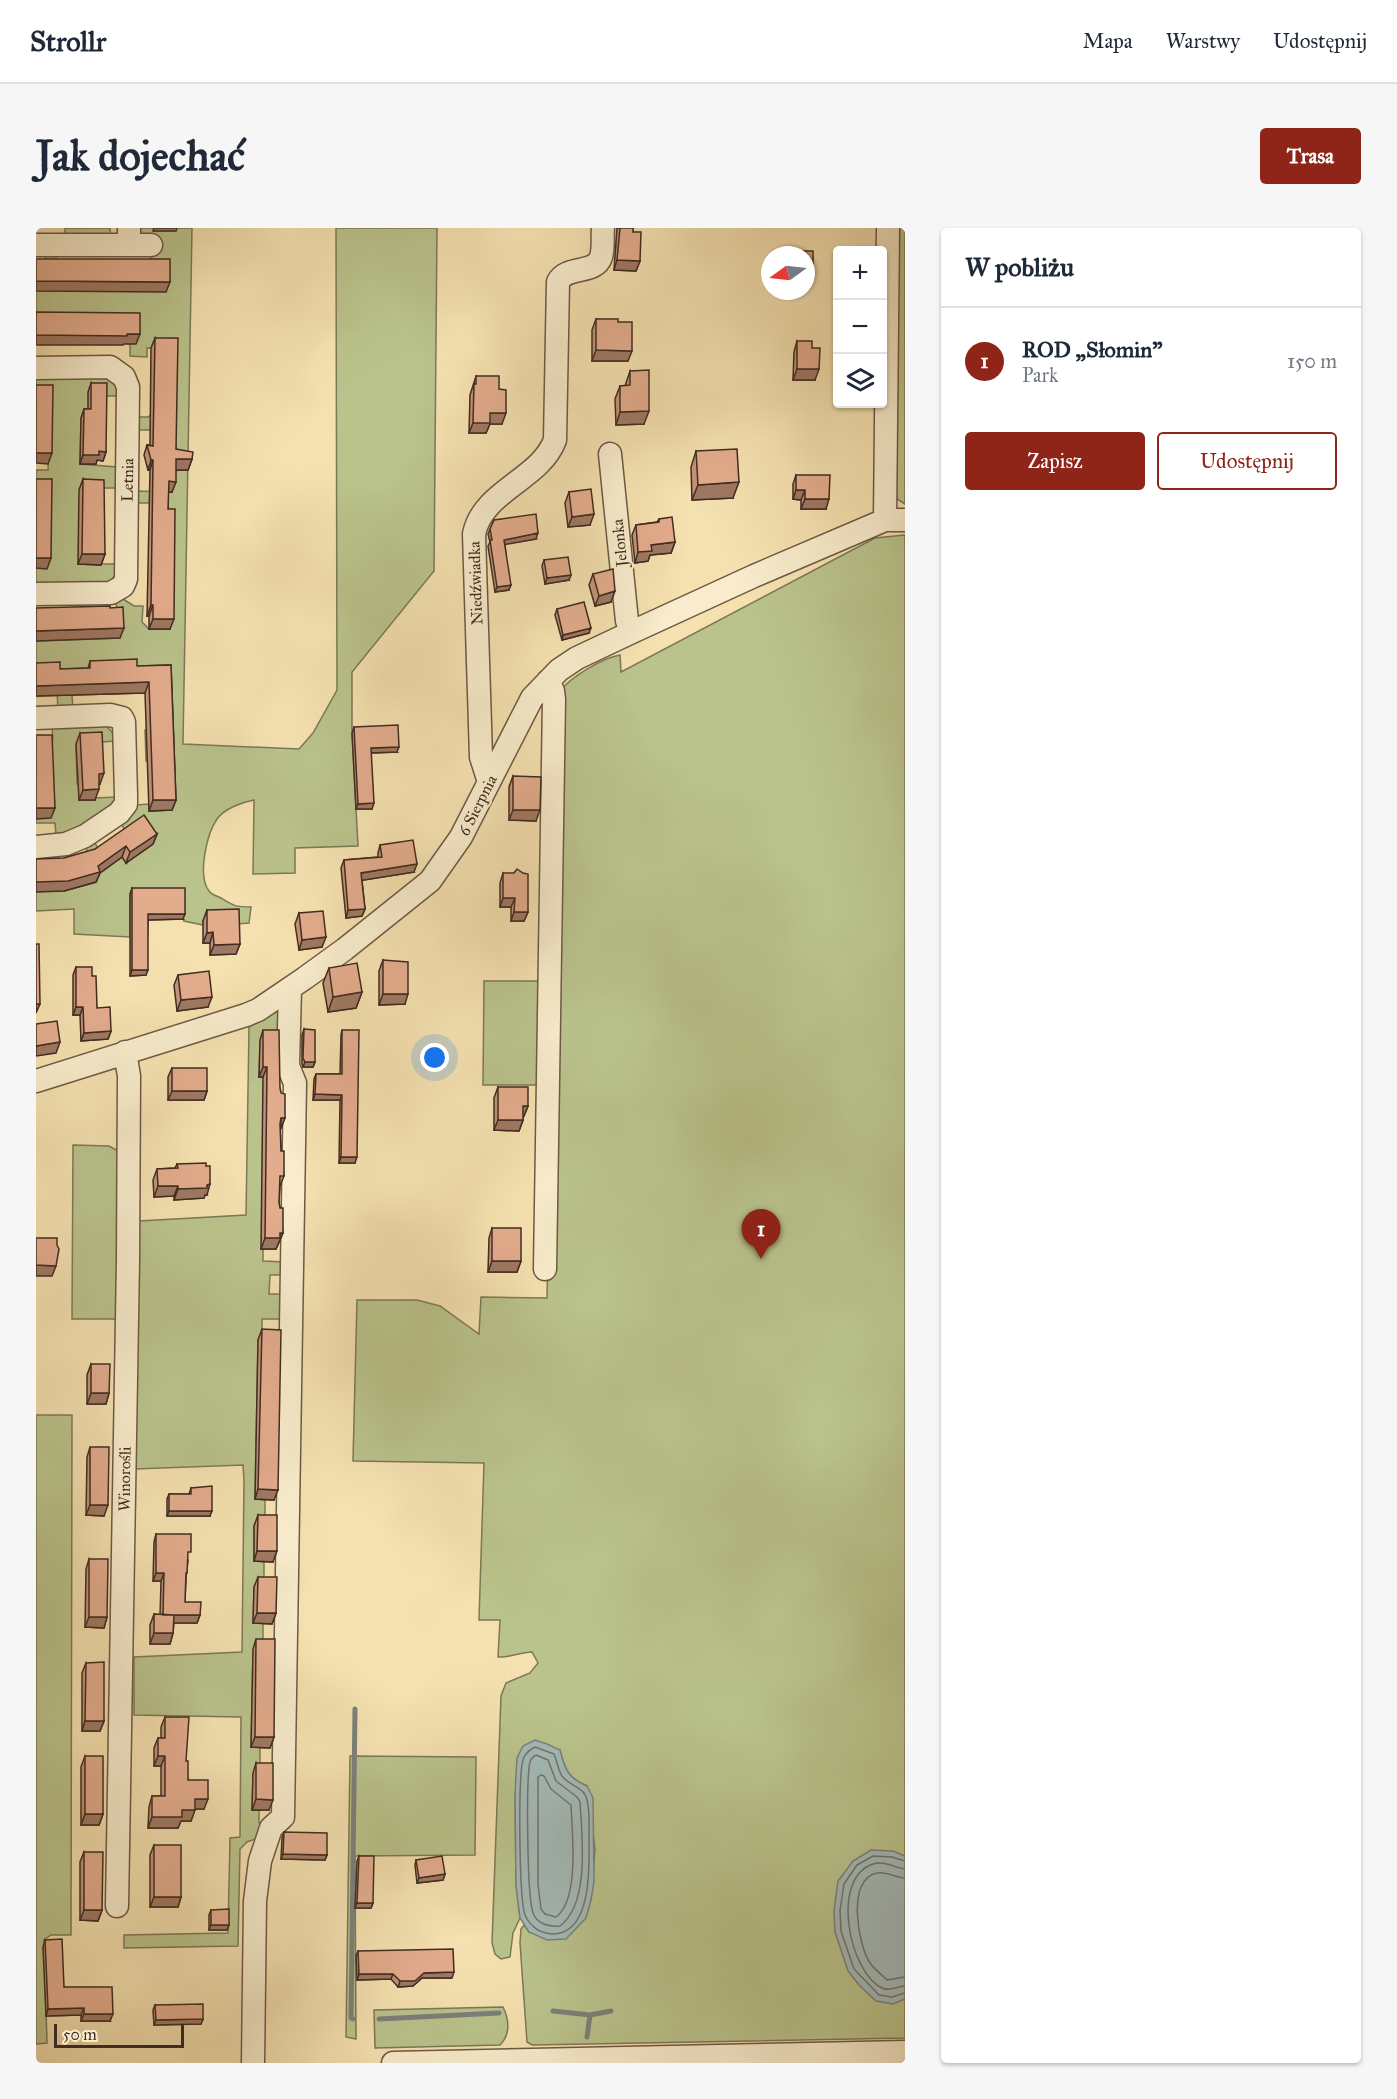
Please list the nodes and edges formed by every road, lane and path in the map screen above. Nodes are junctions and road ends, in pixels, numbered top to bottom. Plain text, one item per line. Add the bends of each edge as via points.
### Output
1 (603, 228) edge
2 (888, 228) edge
3 (136, 239) edge
4 (36, 245) edge
5 (36, 368) edge
6 (610, 454) dead end
7 (895, 520) edge
8 (36, 594) edge
9 (632, 632) junction
10 (548, 681) junction
11 (36, 718) edge
12 (489, 782) junction
13 (36, 847) edge
14 (290, 989) junction
15 (125, 1052) junction
16 (36, 1081) edge
17 (545, 1269) dead end
18 (117, 1906) dead end
19 (905, 2052) edge
20 (252, 2063) edge
21 (393, 2063) edge

1 - 12 street, Niedźwiadka via 600,260 594,266 562,276 558,282 555,440 544,460 491,503 474,534 481,757
2 - 7 street
3 - 4 street
5 - 8 street, Letnia via 110,367 124,377 128,387 123,586 111,593
6 - 9 street, Jelonka via 627,621
7 - 9 street, 6 Sierpnia via 754,576
9 - 10 street, 6 Sierpnia via 577,658
10 - 12 street, 6 Sierpnia via 527,706
10 - 17 street via 554,699
11 - 13 street via 122,718 126,795 126,804 119,813 85,836 66,844
12 - 14 street, 6 Sierpnia via 461,837 430,881
14 - 15 street, 6 Sierpnia via 246,1015
14 - 20 street via 288,1066 295,1083 283,1817 271,1828 255,1901
15 - 16 street, 6 Sierpnia
15 - 18 street, Winorośli via 129,1076 128,1260
19 - 21 street

